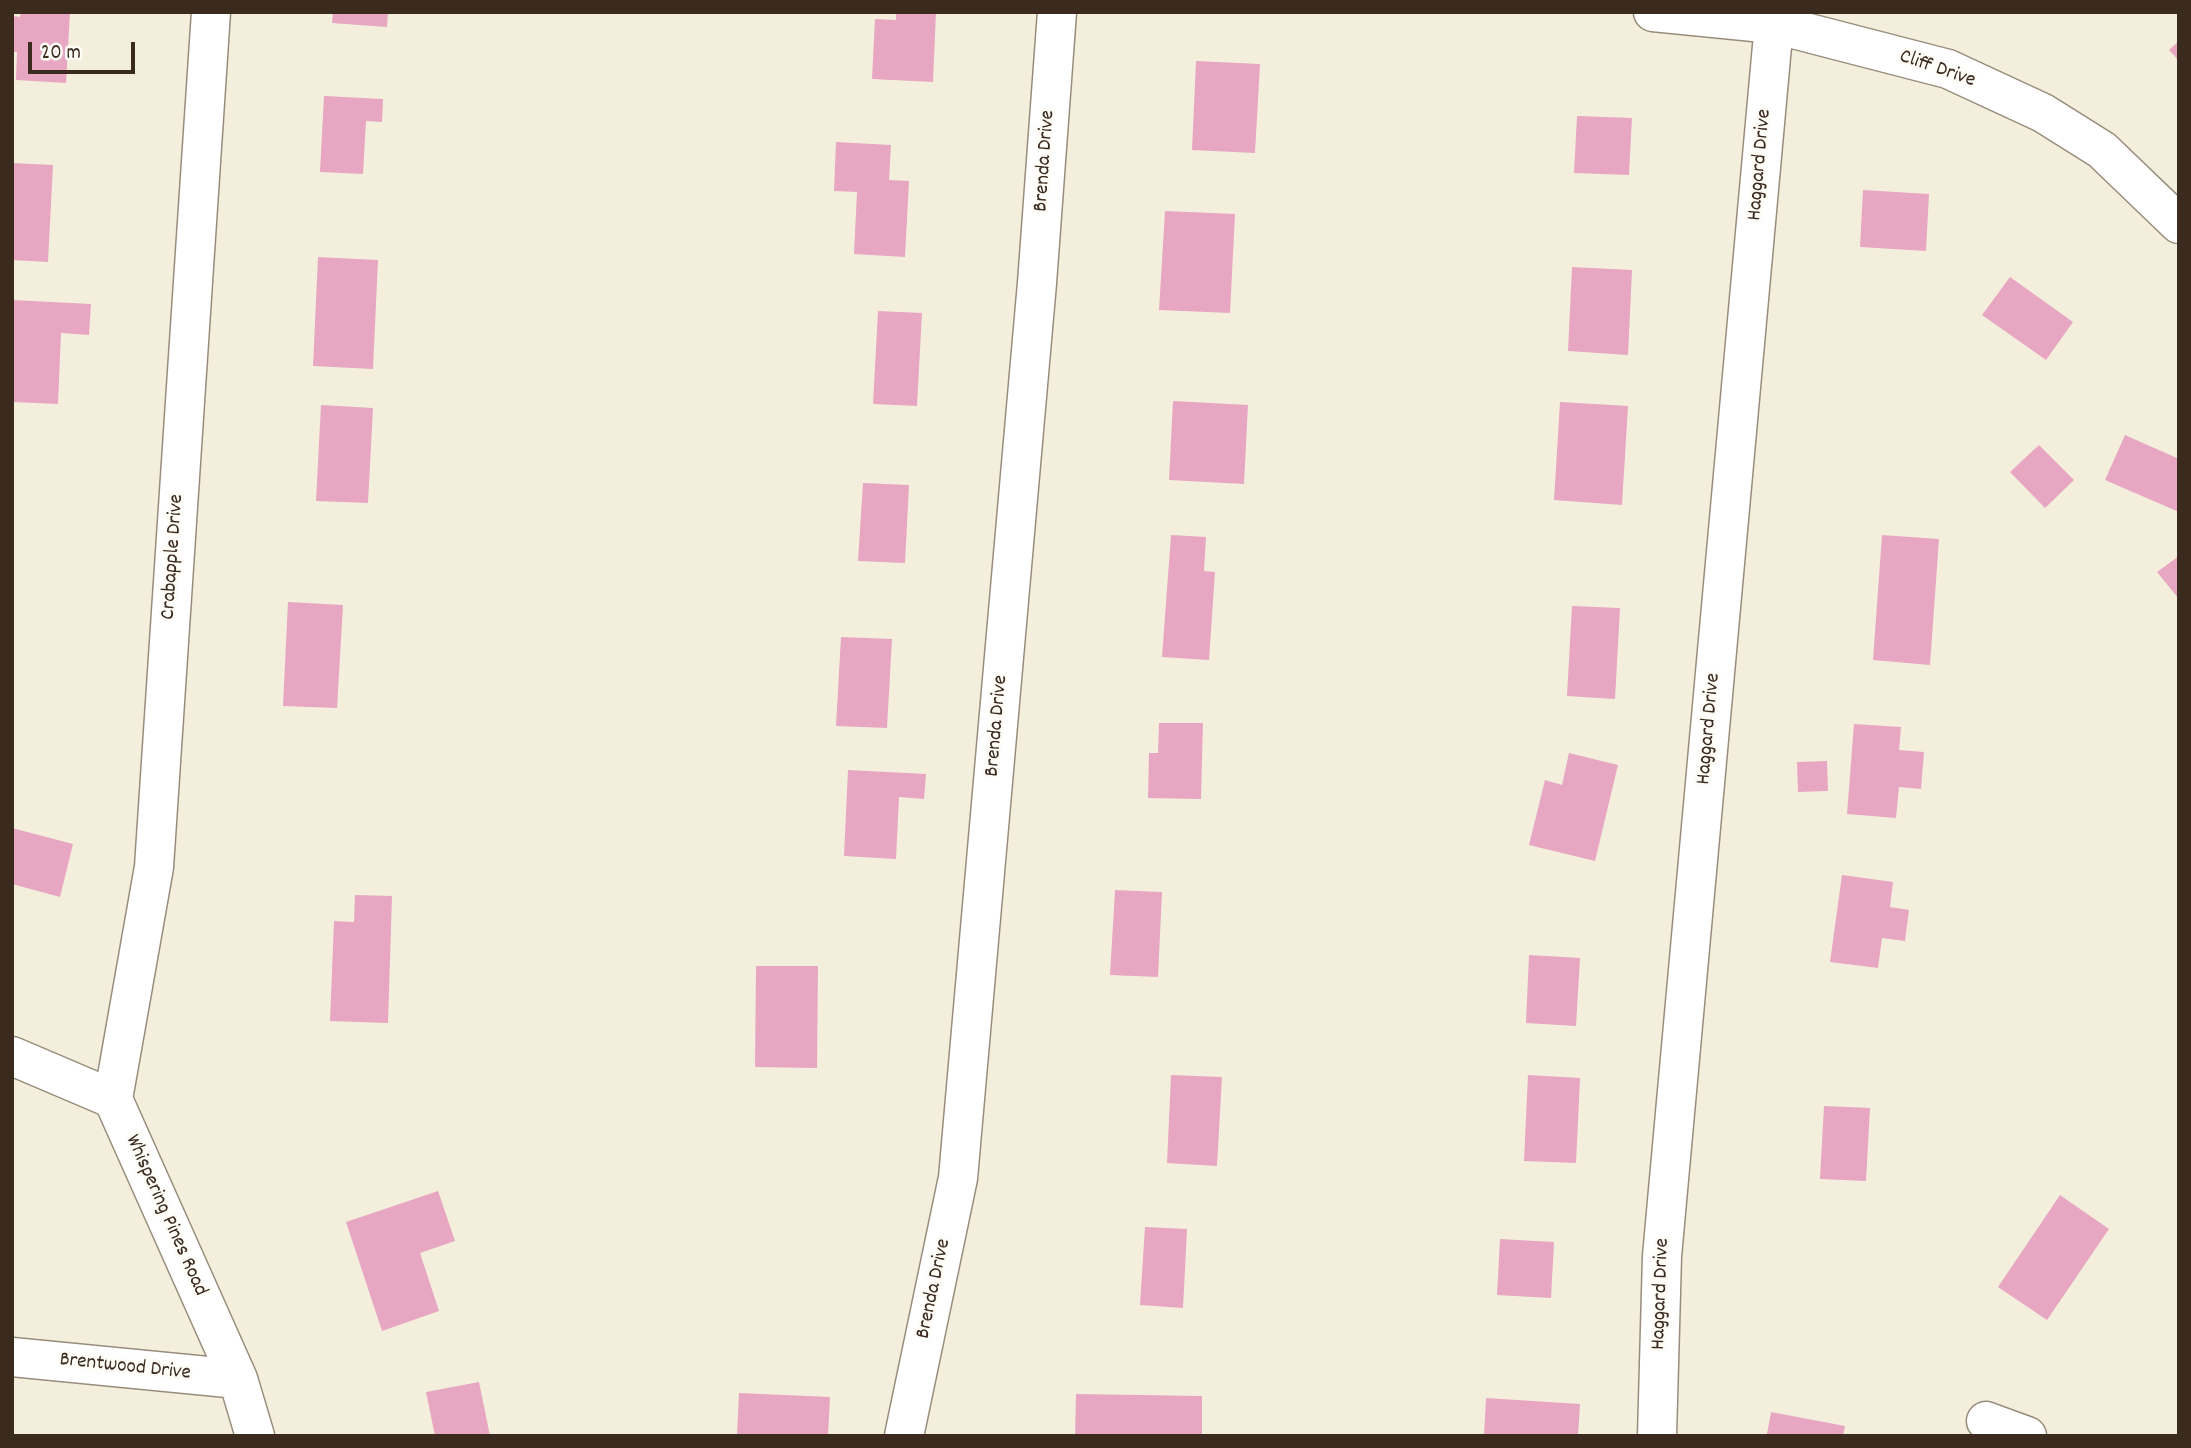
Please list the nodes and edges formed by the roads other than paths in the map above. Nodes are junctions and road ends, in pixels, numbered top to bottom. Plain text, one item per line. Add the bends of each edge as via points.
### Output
1 (211, 12) edge
2 (1057, 12) edge
3 (1653, 12) edge
4 (1774, 23) junction
5 (2179, 223) edge
6 (12, 1056) edge
7 (113, 1099) junction
8 (12, 1357) edge
9 (238, 1380) junction
10 (1986, 1421) dead end
11 (255, 1436) edge
12 (904, 1436) edge
13 (1657, 1436) edge
14 (2027, 1436) edge

1 - 7 street, Crabapple Drive via 154,867
2 - 12 street, Brenda Drive via 958,1178
3 - 4 street, Cliff Drive
4 - 5 street, Cliff Drive via 1948,69 2043,113 2102,150
4 - 13 street, Haggard Drive via 1662,1256
6 - 7 street
7 - 9 street, Whispering Pines Road
8 - 9 street, Brentwood Drive
9 - 11 street, Whispering Pines Road
10 - 14 street

